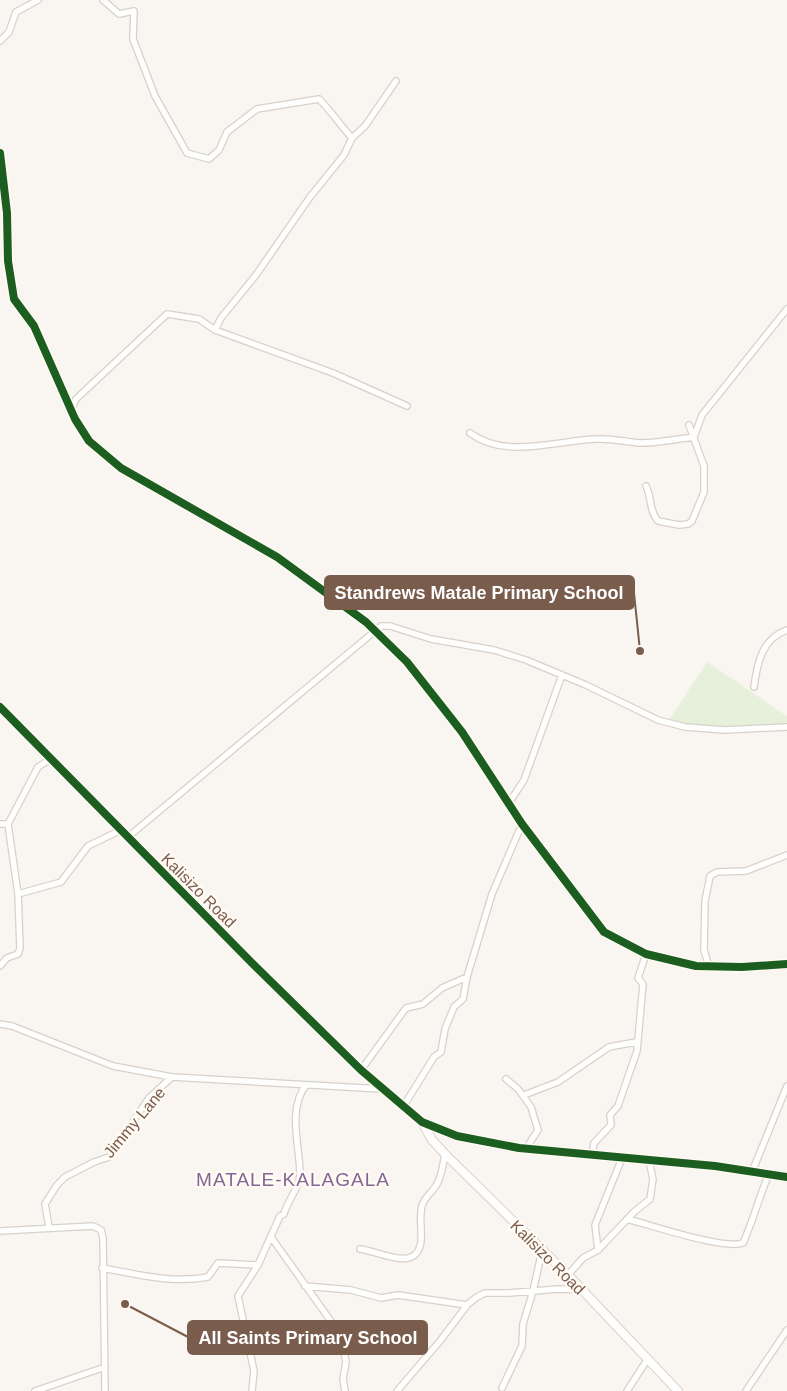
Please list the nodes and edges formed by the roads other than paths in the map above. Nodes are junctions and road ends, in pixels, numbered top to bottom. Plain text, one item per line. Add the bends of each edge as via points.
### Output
1 (38, 0) edge
2 (103, 0) edge
3 (0, 42) edge
4 (396, 81) dead end
5 (352, 138) junction
6 (0, 153) edge
7 (787, 310) edge
8 (215, 330) junction
9 (407, 406) dead end
10 (71, 410) junction
11 (689, 425) dead end
12 (470, 433) dead end
13 (694, 437) junction
14 (646, 486) dead end
15 (787, 630) edge
16 (374, 631) junction
17 (562, 675) junction
18 (754, 687) dead end
19 (0, 707) edge
20 (787, 727) edge
21 (52, 758) junction
22 (509, 803) junction
23 (0, 824) edge
24 (8, 824) junction
25 (522, 824) junction
26 (120, 830) junction
27 (128, 838) junction
28 (787, 855) edge
29 (18, 894) junction
30 (646, 954) junction
31 (787, 964) edge
32 (0, 966) edge
33 (709, 967) junction
34 (466, 977) junction
35 (0, 1024) edge
36 (636, 1042) junction
37 (361, 1070) junction
38 (172, 1077) junction
39 (506, 1079) dead end
40 (306, 1085) junction
41 (787, 1086) edge
42 (381, 1088) junction
43 (524, 1095) junction
44 (403, 1107) junction
45 (422, 1122) junction
46 (529, 1149) junction
47 (445, 1154) junction
48 (592, 1155) junction
49 (622, 1158) junction
50 (649, 1161) junction
51 (752, 1172) junction
52 (769, 1174) junction
53 (787, 1177) edge
54 (627, 1219) junction
55 (49, 1227) junction
56 (0, 1231) edge
57 (272, 1237) junction
58 (360, 1249) dead end
59 (598, 1250) junction
60 (542, 1251) junction
61 (258, 1265) junction
62 (102, 1268) junction
63 (568, 1275) junction
64 (305, 1286) junction
65 (582, 1290) junction
66 (533, 1291) junction
67 (467, 1305) junction
68 (787, 1330) edge
69 (647, 1360) junction
70 (105, 1367) junction
71 (502, 1388) dead end
72 (35, 1391) edge
73 (105, 1391) edge
74 (252, 1391) edge
75 (345, 1391) edge
76 (397, 1391) edge
77 (628, 1391) edge
78 (678, 1391) edge
79 (746, 1391) edge

1 - 3 street via 16,12 9,32
2 - 5 street via 119,14 134,12 133,39 155,96 187,153 209,159 219,150 227,132 257,109 319,99
4 - 5 street via 365,126
5 - 8 street via 344,154
6 - 10 street via 14,299 34,326
7 - 13 street via 702,415
8 - 9 street via 333,373
8 - 10 street via 200,319 166,314 76,399
10 - 16 street via 89,441 120,468 278,557
11 - 13 street
12 - 13 street via 487,444 505,446 561,445 598,439 647,442
13 - 14 street via 704,466 705,482 692,521 683,526 658,521 652,512
15 - 18 street via 768,642 758,662
16 - 17 street via 385,625 431,639 494,650
16 - 22 street via 407,662 462,732
16 - 27 street
17 - 20 street via 658,720 685,727 725,730
17 - 22 street via 524,780
19 - 21 street, Kalisizo Road
21 - 24 street via 38,767
21 - 26 street, Kalisizo Road
22 - 25 street
23 - 24 street
24 - 29 street
25 - 30 street via 604,932
25 - 34 street via 492,894
26 - 27 street, Kalisizo Road
26 - 29 street via 88,846 61,882
27 - 37 street, Kalisizo Road
28 - 33 street via 746,871 716,872 710,876 705,901 704,950
29 - 32 street via 20,948 18,954 7,958
30 - 33 street
30 - 36 street via 638,978 643,984
31 - 33 street
34 - 37 street via 442,988 423,1004 406,1008
34 - 44 street via 463,999 454,1007 445,1029 441,1052 434,1057
35 - 38 street via 113,1066
36 - 43 street via 609,1047 558,1082
36 - 48 street via 637,1051 618,1106 610,1115 611,1124 594,1143
37 - 42 street, Kalisizo Road
38 - 40 street
38 - 55 street, Jimmy Lane via 150,1098 109,1157 65,1177 57,1185 45,1204
39 - 43 street
40 - 42 street
40 - 57 street via 299,1094 298,1102 296,1143 300,1176
41 - 51 street
42 - 44 street, Kalisizo Road
43 - 46 street via 532,1107 538,1130
44 - 45 street, Kalisizo Road
45 - 46 street via 457,1136
45 - 47 street, Kalisizo Road
46 - 48 street
47 - 58 street via 437,1185 422,1207 421,1243 417,1254 411,1259 401,1260 378,1251
47 - 60 street, Kalisizo Road
48 - 49 street
49 - 50 street
49 - 59 street via 595,1224
50 - 51 street
50 - 54 street via 653,1179 650,1199
51 - 52 street
52 - 53 street
52 - 54 street via 750,1229 743,1243 738,1245 718,1243
54 - 59 street
55 - 56 street
55 - 62 street via 93,1226 100,1230 103,1238
57 - 61 street
57 - 64 street
59 - 63 street via 583,1258
60 - 63 street, Kalisizo Road
60 - 66 street
61 - 62 street via 218,1263 208,1277 198,1279 148,1276
61 - 74 street via 238,1296 254,1371
62 - 70 street
63 - 65 street, Kalisizo Road
64 - 67 street via 351,1290 381,1298 398,1295
64 - 75 street via 340,1334 346,1362 342,1379
65 - 66 street
65 - 69 street, Kalisizo Road
66 - 67 street via 485,1293
66 - 71 street via 523,1324 522,1346
67 - 76 street
68 - 79 street
69 - 77 street
69 - 78 street, Kalisizo Road
70 - 72 street
70 - 73 street

